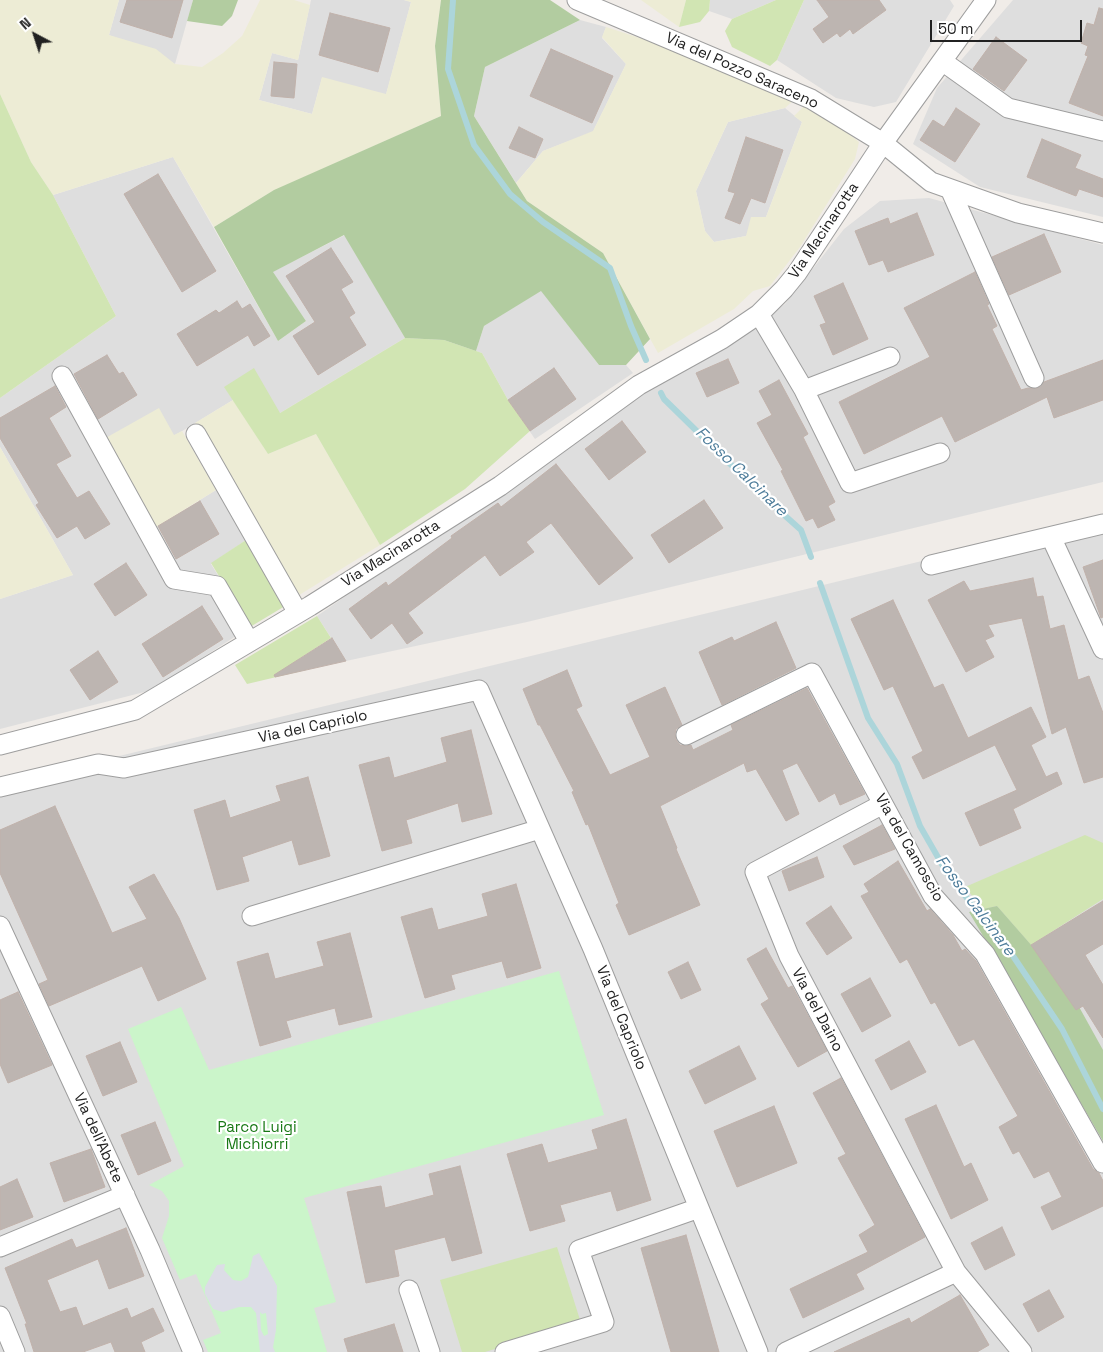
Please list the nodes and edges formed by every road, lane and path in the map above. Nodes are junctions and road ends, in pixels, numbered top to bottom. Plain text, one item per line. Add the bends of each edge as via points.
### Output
1 (577, 0) edge
2 (986, 0) edge
3 (942, 61) junction
4 (1103, 131) edge
5 (883, 143) junction
6 (950, 189) junction
7 (1103, 233) edge
8 (759, 314) junction
9 (890, 357) dead end
10 (62, 376) dead end
11 (1034, 378) dead end
12 (804, 390) junction
13 (196, 434) dead end
14 (940, 453) dead end
15 (1103, 524) edge
16 (1052, 537) junction
17 (931, 565) dead end
18 (298, 613) junction
19 (249, 641) junction
20 (1103, 649) edge
21 (686, 735) dead end
22 (0, 745) edge
23 (0, 787) edge
24 (883, 804) junction
25 (540, 829) junction
26 (252, 916) dead end
27 (0, 926) edge
28 (1103, 1163) edge
29 (125, 1195) junction
30 (699, 1208) junction
31 (0, 1247) edge
32 (956, 1272) junction
33 (409, 1290) dead end
34 (0, 1316) edge
35 (15, 1352) edge
36 (193, 1352) edge
37 (430, 1352) edge
38 (506, 1352) edge
39 (758, 1352) edge
40 (786, 1352) edge
41 (1022, 1352) edge

1 - 5 street, Via del Pozzo Saraceno via 811,99
2 - 3 street, Via Macinarotta
3 - 4 street via 1008,108
3 - 5 street, Via Macinarotta
5 - 6 street, Via del Pozzo Saraceno via 931,182
5 - 8 street, Via Macinarotta via 797,273
6 - 7 street, Via del Pozzo Saraceno via 1018,213
6 - 11 street
8 - 12 street
8 - 18 street, Via Macinarotta via 722,339 639,385 500,486
9 - 12 street
10 - 19 street via 174,579 217,586
12 - 14 street via 850,483
13 - 18 street
15 - 16 street
16 - 17 street
16 - 20 street
18 - 19 street, Via Macinarotta
19 - 22 street, Via Macinarotta via 135,710
21 - 24 street, Via del Camoscio via 812,673
23 - 25 street, Via del Capriolo via 98,764 124,768 479,690
24 - 28 street, Via del Camoscio via 933,896 985,954
24 - 32 street, Via del Daino via 755,872 788,956
25 - 26 street
25 - 30 street, Via del Capriolo
27 - 29 street, Via dell'Abete
29 - 31 street
29 - 36 street, Via dell'Abete
30 - 38 street via 579,1250 604,1322
30 - 39 street, Via del Capriolo
32 - 40 street
32 - 41 street, Via del Daino
33 - 37 street
34 - 35 street

